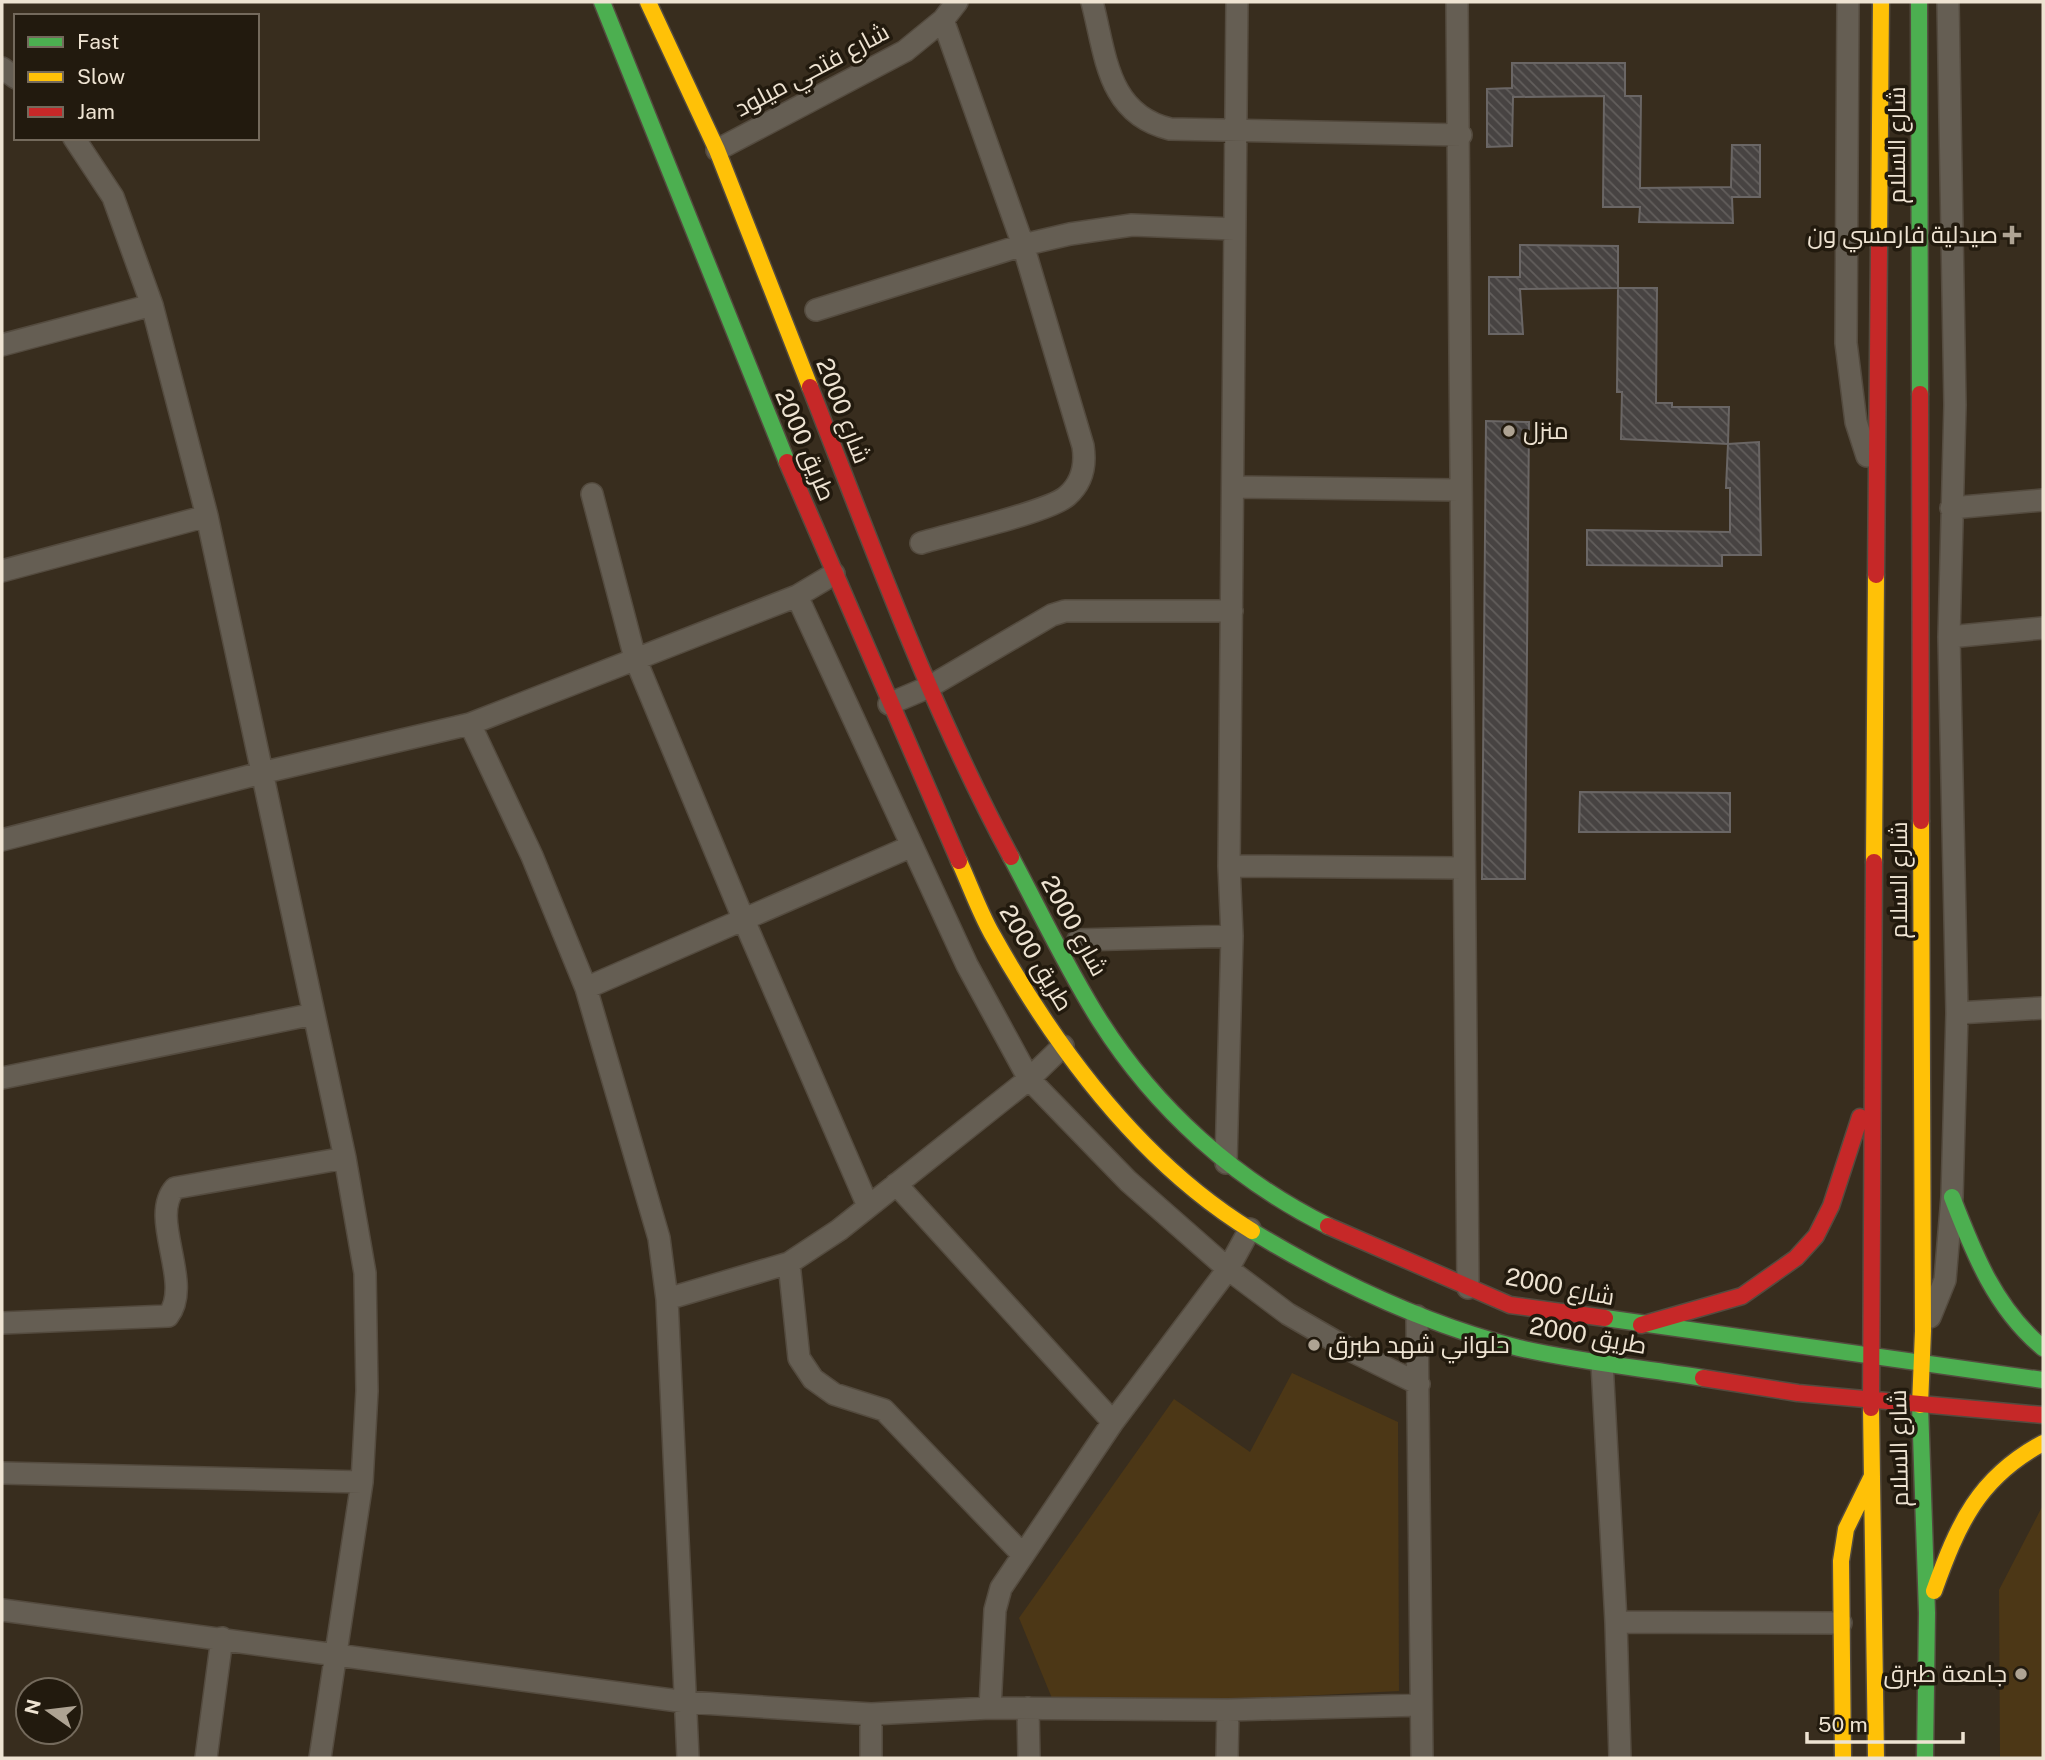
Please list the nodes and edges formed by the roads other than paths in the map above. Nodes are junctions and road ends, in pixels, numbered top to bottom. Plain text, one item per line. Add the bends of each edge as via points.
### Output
1 (602, 2) edge
2 (957, 2) edge
3 (1093, 2) edge
4 (1237, 2) edge
5 (1457, 2) edge
6 (1848, 2) edge
7 (1881, 2) edge
8 (1919, 2) edge
9 (1948, 2) edge
10 (648, 4) edge
11 (943, 20) junction
12 (611, 24) junction
13 (1235, 130) junction
14 (1461, 135) junction
15 (75, 140) edge
16 (717, 150) junction
17 (1234, 229) junction
18 (1023, 246) junction
19 (152, 305) junction
20 (817, 310) dead end
21 (2, 345) edge
22 (1233, 487) junction
23 (1460, 490) junction
24 (1879, 491) junction
25 (592, 494) dead end
26 (2043, 500) edge
27 (1951, 508) junction
28 (207, 516) junction
29 (921, 543) dead end
30 (2, 571) edge
31 (834, 574) junction
32 (797, 596) junction
33 (1231, 611) junction
34 (2043, 628) edge
35 (1949, 637) junction
36 (635, 658) junction
37 (929, 687) junction
38 (889, 704) junction
39 (470, 724) junction
40 (261, 773) junction
41 (2, 840) edge
42 (912, 846) junction
43 (1229, 866) junction
44 (1463, 868) junction
45 (743, 918) junction
46 (1232, 936) junction
47 (1078, 940) dead end
48 (586, 988) junction
49 (2043, 1008) edge
50 (1957, 1013) junction
51 (314, 1014) junction
52 (1063, 1046) junction
53 (1871, 1067) junction
54 (2, 1078) edge
55 (1029, 1079) junction
56 (345, 1158) junction
57 (1226, 1163) junction
58 (896, 1184) junction
59 (1952, 1198) junction
60 (868, 1206) junction
61 (1250, 1229) junction
62 (789, 1263) junction
63 (1228, 1269) junction
64 (1468, 1288) junction
65 (667, 1299) junction
66 (1417, 1316) junction
67 (2, 1323) edge
68 (1641, 1325) junction
69 (1923, 1331) junction
70 (2043, 1348) edge
71 (1870, 1356) junction
72 (1602, 1363) junction
73 (1921, 1364) junction
74 (2043, 1380) edge
75 (1419, 1384) junction
76 (1871, 1401) junction
77 (1920, 1406) junction
78 (2043, 1415) edge
79 (1114, 1422) junction
80 (2043, 1443) edge
81 (2, 1473) edge
82 (1872, 1475) junction
83 (362, 1482) junction
84 (1023, 1555) junction
85 (2, 1610) edge
86 (1927, 1613) junction
87 (1616, 1622) junction
88 (1841, 1623) junction
89 (222, 1639) junction
90 (337, 1653) junction
91 (686, 1702) junction
92 (1420, 1705) junction
93 (990, 1708) junction
94 (1028, 1708) junction
95 (1228, 1710) junction
96 (871, 1714) junction
97 (206, 1758) edge
98 (320, 1758) edge
99 (688, 1758) edge
100 (871, 1758) edge
101 (1029, 1758) edge
102 (1227, 1758) edge
103 (1422, 1758) edge
104 (1620, 1758) edge
105 (1843, 1758) edge
106 (1876, 1758) edge
107 (1925, 1758) edge

1 - 12 main road, طريق 2000
2 - 11 street, شارع فتحي ميلود
3 - 13 street via 1112,79 1134,113 1170,129
4 - 13 street
5 - 14 street
6 - 24 street via 1846,344 1856,422
7 - 24 main road, شارع السلام
8 - 69 main road, شارع السلام
9 - 27 street via 1955,405
10 - 12 main road
10 - 16 main road, شارع 2000
11 - 16 street, شارع فتحي ميلود via 905,51
11 - 18 street
12 - 31 main road, طريق 2000
13 - 14 street
13 - 17 street
14 - 23 street
15 - 19 street via 113,197
16 - 37 main road, شارع 2000
17 - 18 street via 1132,225
17 - 22 street
18 - 20 street
18 - 29 street via 1083,446 1082,475 1072,491 1056,503
19 - 21 street
19 - 28 street
22 - 23 street
22 - 33 street
23 - 44 street
24 - 53 main road, شارع السلام
25 - 36 street
26 - 27 street
27 - 35 street
28 - 30 street
28 - 40 street
31 - 32 street
31 - 38 main road, طريق 2000
32 - 36 street
32 - 42 street
33 - 37 street via 1065,611
33 - 43 street
34 - 35 street
35 - 50 street
36 - 39 street
36 - 45 street
37 - 38 street
37 - 57 main road, شارع 2000 via 976,792 1100,1021 1151,1090
38 - 52 main road, طريق 2000 via 990,933
39 - 40 street
39 - 48 street via 532,856
40 - 41 street
40 - 51 street
42 - 45 street
42 - 55 street via 967,965
43 - 44 street
43 - 46 street
44 - 64 street
45 - 48 street
45 - 60 street
46 - 47 street
46 - 57 street
48 - 65 street via 659,1238
49 - 50 street
50 - 59 street
51 - 54 street
51 - 56 street
52 - 55 street
52 - 61 main road, طريق 2000 via 1121,1118 1175,1172
53 - 68 main road via 1858,1126 1816,1236 1772,1278 1742,1296
53 - 71 main road, شارع السلام
55 - 58 street
55 - 63 street via 1128,1181
56 - 67 street via 174,1188 166,1203 177,1301 169,1316
56 - 83 street via 365,1273 367,1391
57 - 64 main road, شارع 2000 via 1289,1207
58 - 60 street
58 - 79 street
59 - 69 street via 1945,1280
59 - 70 main road via 1982,1273 2017,1325
60 - 62 street
61 - 63 street
61 - 66 main road, طريق 2000 via 1316,1270
62 - 65 street
62 - 84 street via 799,1358 813,1379 834,1394 884,1410
63 - 75 street via 1288,1314
63 - 79 street
64 - 68 main road, شارع 2000 via 1510,1305
65 - 91 street
66 - 72 main road, طريق 2000 via 1520,1348
66 - 75 street
68 - 71 main road, شارع 2000
69 - 73 main road, شارع السلام
71 - 73 main road, شارع 2000
71 - 76 main road, شارع السلام
72 - 76 main road, طريق 2000
72 - 87 street
73 - 74 main road, شارع 2000
73 - 77 main road, شارع السلام
75 - 92 street
76 - 77 main road, طريق 2000
76 - 82 main road, شارع السلام
77 - 78 main road, طريق 2000
77 - 86 main road, شارع السلام
79 - 84 street
80 - 86 main road via 1996,1471 1977,1494 1950,1544
81 - 83 street
82 - 88 main road via 1846,1529
82 - 106 main road, شارع السلام
83 - 90 street
84 - 93 street via 1001,1588 995,1610
85 - 89 street
86 - 107 main road, شارع السلام
87 - 88 street
87 - 104 street
88 - 105 main road
89 - 90 street
89 - 97 street
90 - 91 street
90 - 98 street
91 - 96 street
91 - 99 street
92 - 95 street
92 - 103 street
93 - 94 street
93 - 96 street
94 - 95 street
94 - 101 street
95 - 102 street
96 - 100 street

